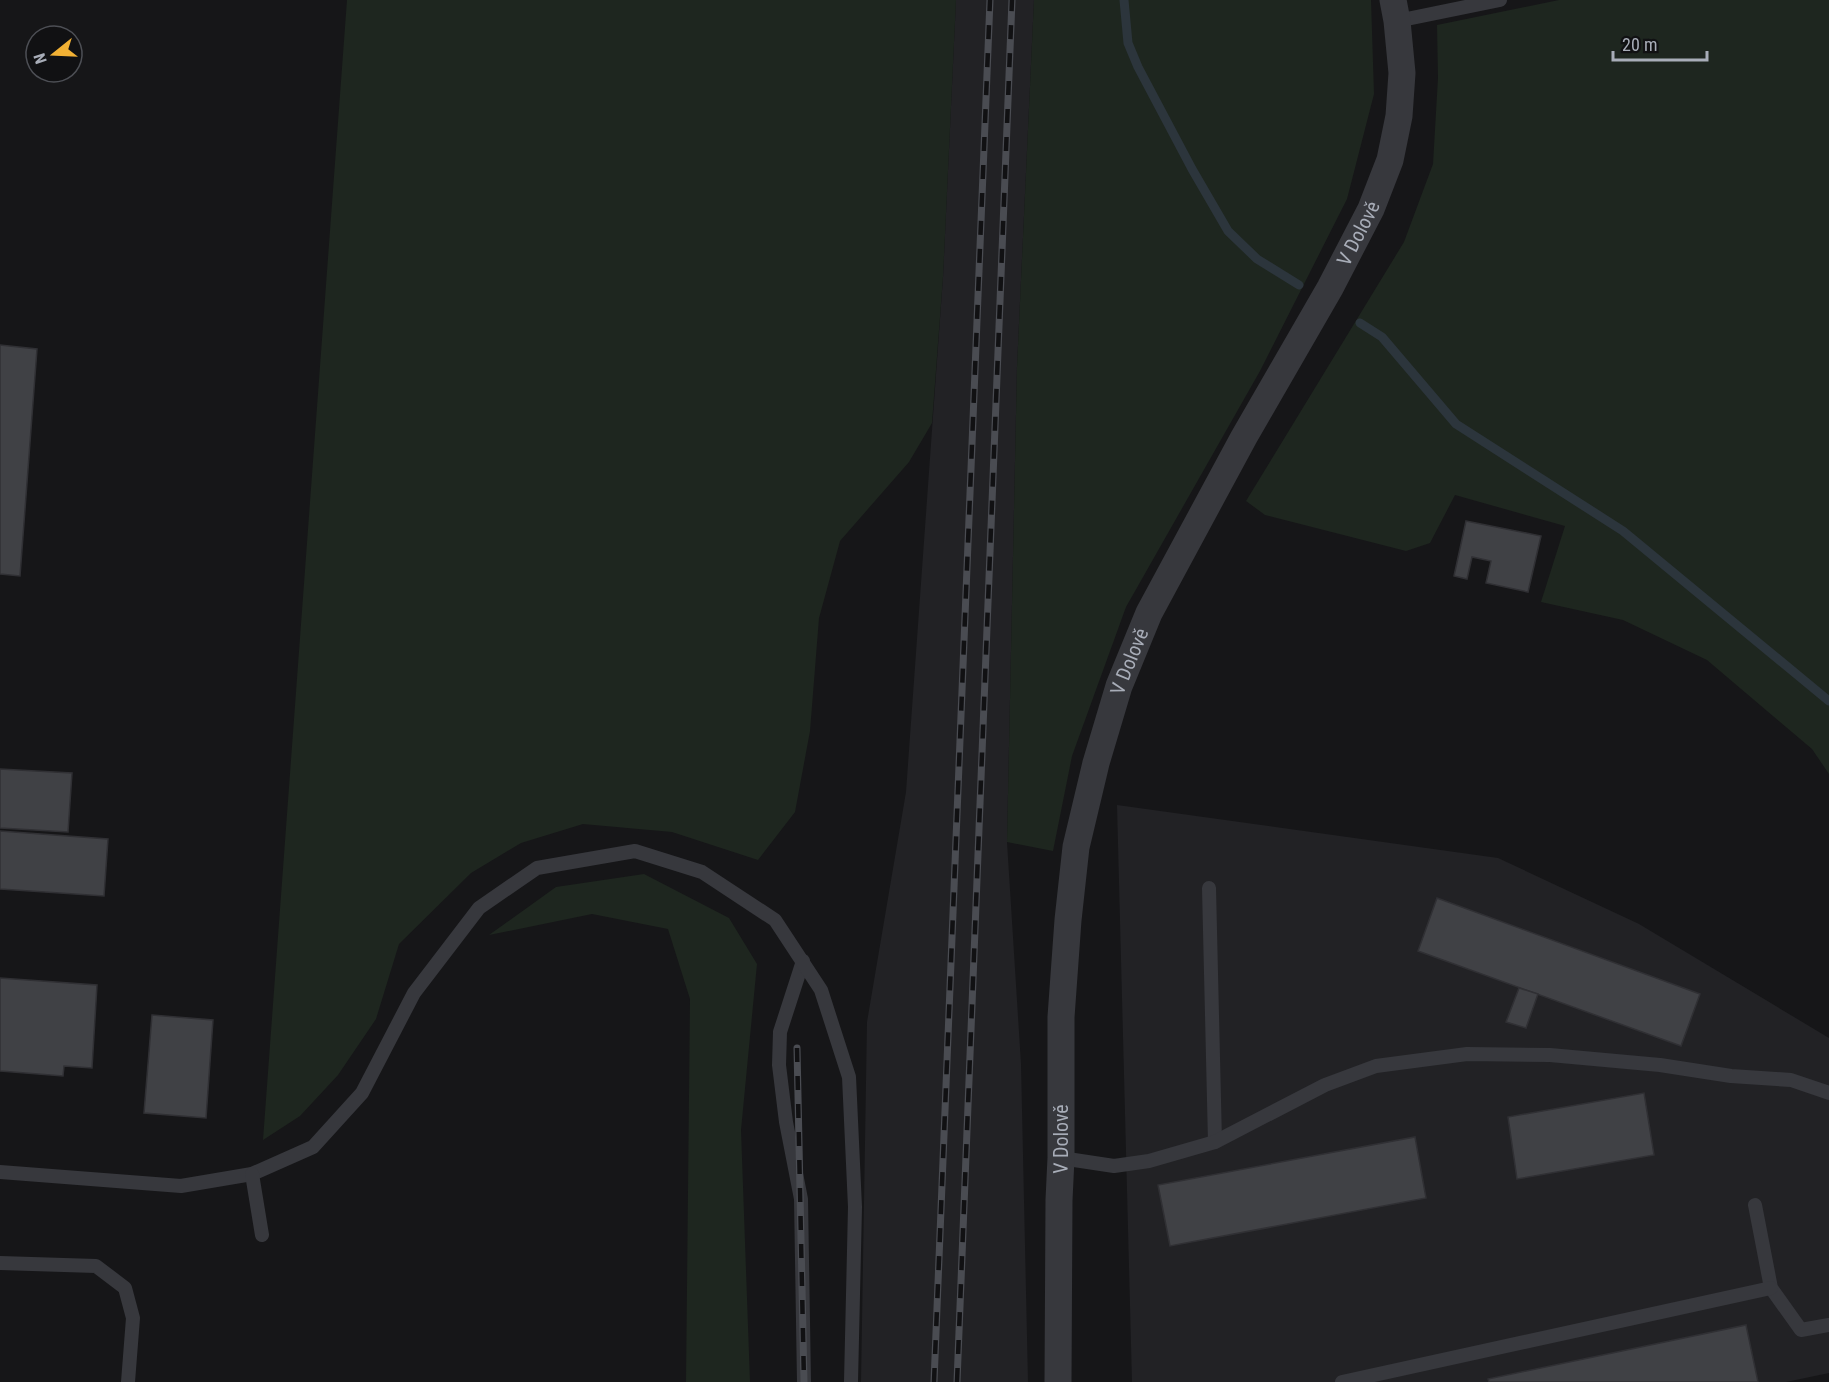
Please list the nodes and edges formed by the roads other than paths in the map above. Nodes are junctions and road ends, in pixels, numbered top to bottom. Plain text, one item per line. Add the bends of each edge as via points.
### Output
1 (1500, 0) edge
2 (1395, 11) edge
3 (1209, 888) dead end
4 (803, 961) junction
5 (1829, 1094) edge
6 (1215, 1142) junction
7 (1061, 1158) junction
8 (0, 1172) edge
9 (252, 1174) junction
10 (1755, 1205) dead end
11 (262, 1234) dead end
12 (0, 1263) edge
13 (1771, 1288) junction
14 (1829, 1325) edge
15 (128, 1382) edge
16 (804, 1382) edge
17 (851, 1382) edge
18 (1058, 1382) edge
19 (1342, 1382) edge

1 - 2 lane
2 - 7 street, V Dolově via 1402,73 1399,116 1390,160 1371,209 1149,613 1119,686 1096,763 1076,847 1068,920 1061,1017
3 - 6 lane
4 - 9 lane via 776,920 702,872 635,851 537,868 479,908 414,993 362,1094 312,1147
4 - 16 lane via 780,1032 778,1065 801,1199
4 - 17 lane via 821,990 849,1077 855,1207
5 - 6 lane via 1791,1080 1660,1065 1550,1055 1467,1054 1376,1066 1325,1085
6 - 7 lane via 1149,1161 1114,1166
7 - 18 street, V Dolově
8 - 9 lane via 181,1186
9 - 11 lane
10 - 13 lane
12 - 15 lane via 96,1266 124,1288 133,1318
13 - 14 lane via 1801,1330
13 - 19 lane

